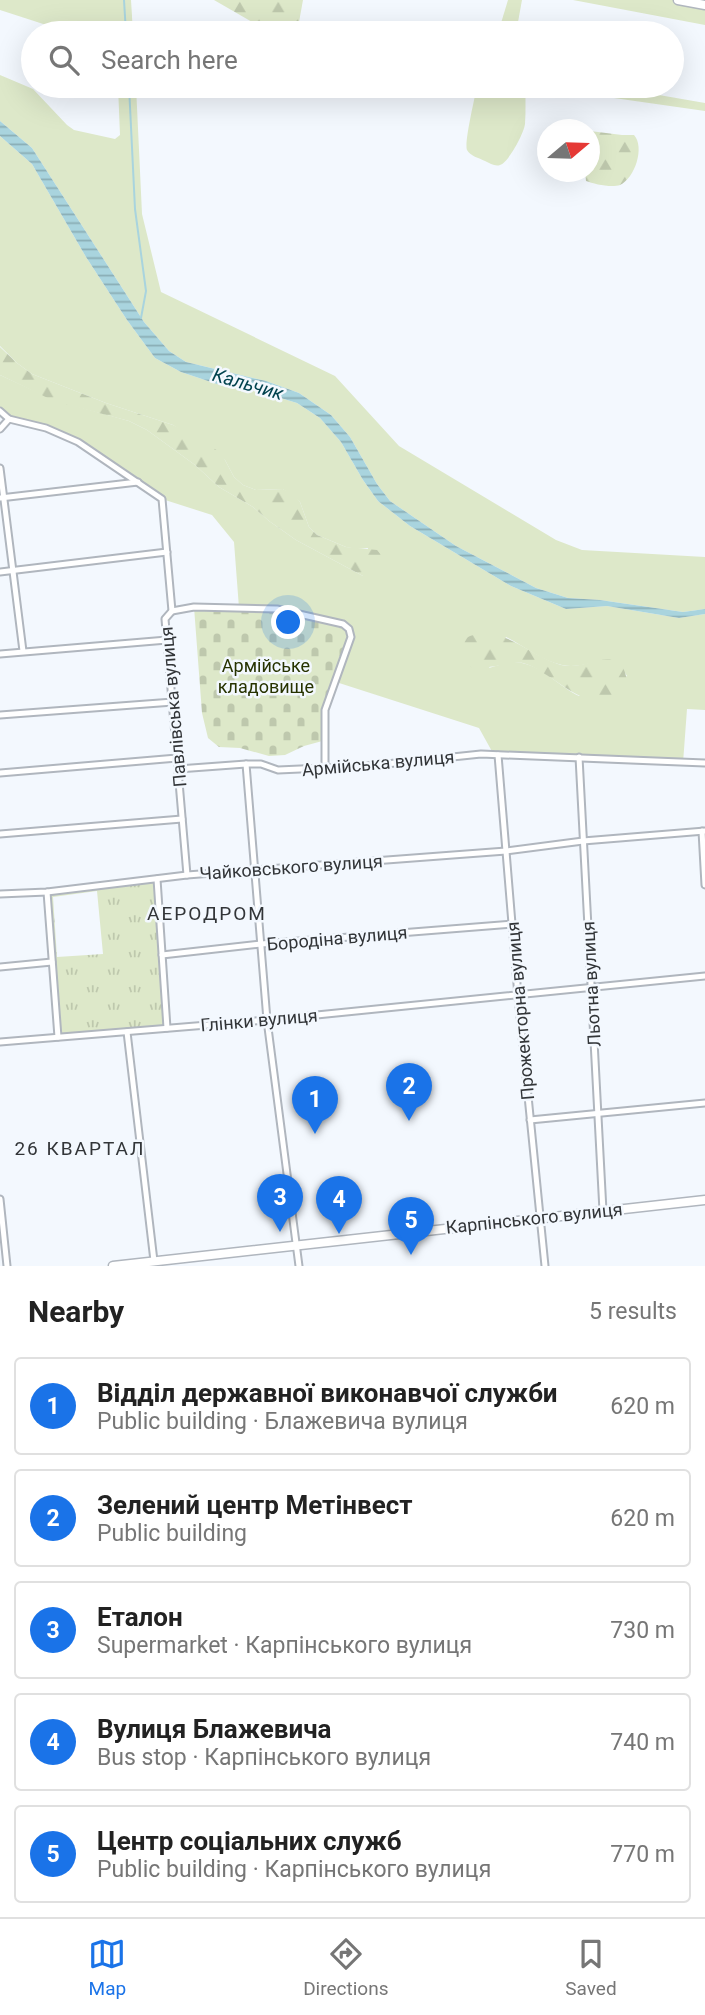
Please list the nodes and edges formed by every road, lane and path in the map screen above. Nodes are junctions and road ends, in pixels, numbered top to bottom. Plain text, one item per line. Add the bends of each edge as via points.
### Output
1 (678, 0) edge
2 (705, 5) edge
3 (0, 411) edge
4 (9, 419) junction
5 (0, 429) edge
6 (0, 468) edge
7 (138, 482) junction
8 (2, 498) edge
9 (167, 552) junction
10 (13, 570) junction
11 (0, 572) edge
12 (172, 611) junction
13 (167, 640) junction
14 (23, 651) junction
15 (0, 654) edge
16 (173, 702) junction
17 (0, 715) edge
18 (498, 755) junction
19 (579, 757) junction
20 (177, 758) junction
21 (705, 763) edge
22 (246, 764) junction
23 (325, 767) junction
24 (178, 769) junction
25 (0, 773) edge
26 (183, 819) junction
27 (703, 831) edge
28 (0, 834) edge
29 (583, 841) junction
30 (506, 851) junction
31 (255, 870) junction
32 (187, 875) junction
33 (157, 879) junction
34 (705, 885) edge
35 (47, 892) junction
36 (0, 894) edge
37 (512, 924) junction
38 (261, 944) junction
39 (162, 955) junction
40 (52, 962) junction
41 (0, 967) edge
42 (705, 976) edge
43 (591, 988) junction
44 (518, 996) junction
45 (267, 1020) junction
46 (166, 1028) junction
47 (127, 1032) junction
48 (58, 1037) junction
49 (0, 1042) edge
50 (705, 1103) edge
51 (598, 1114) junction
52 (530, 1120) junction
53 (0, 1199) edge
54 (705, 1200) edge
55 (603, 1211) junction
56 (540, 1217) junction
57 (297, 1245) junction
58 (154, 1261) junction
59 (8, 1266) edge
60 (113, 1266) edge
61 (299, 1266) edge
62 (545, 1266) edge

1 - 2 street
3 - 4 street
4 - 5 street
4 - 7 street via 78,442
6 - 8 street
7 - 8 street
7 - 9 street, Павлівська вулиця via 162,499
8 - 10 street
9 - 10 street
9 - 12 street, Павлівська вулиця
10 - 11 street
10 - 14 street
12 - 13 street, Павлівська вулиця via 165,619
12 - 23 street via 194,607 277,609 349,629 351,637 325,710
13 - 14 street
13 - 16 street, Павлівська вулиця
14 - 15 street
16 - 17 street
16 - 20 street, Павлівська вулиця
18 - 19 street, Армійська вулиця
18 - 23 street, Армійська вулиця
18 - 30 street, Прожекторна вулиця
19 - 21 street, Армійська вулиця
19 - 29 street, Льотна вулиця
20 - 24 street, Павлівська вулиця
20 - 25 street
22 - 23 street, Армійська вулиця via 278,770
22 - 24 street, Армійська вулиця
22 - 31 street
24 - 26 street, Павлівська вулиця
26 - 28 street
26 - 32 street, Павлівська вулиця
27 - 29 street, Чайковського вулиця
27 - 34 street
29 - 30 street, Чайковського вулиця
29 - 43 street, Льотна вулиця
30 - 31 street, Чайковського вулиця
30 - 37 street, Прожекторна вулиця
31 - 32 street, Чайковського вулиця
31 - 38 street
32 - 33 street, Чайковського вулиця
33 - 35 street, Чайковського вулиця
33 - 39 street
35 - 36 street, Чайковського вулиця
35 - 40 street
37 - 38 street, Бородіна вулиця
37 - 44 street, Прожекторна вулиця
38 - 39 street, Бородіна вулиця
38 - 45 street
39 - 46 street
40 - 41 street
40 - 48 street
42 - 43 street, Глінки вулиця
43 - 44 street, Глінки вулиця
43 - 51 street, Льотна вулиця
44 - 45 street, Глінки вулиця
44 - 52 street, Прожекторна вулиця
45 - 46 street, Глінки вулиця
45 - 57 street
46 - 47 street, Глінки вулиця
47 - 48 street, Глінки вулиця
47 - 58 street
48 - 49 street, Глінки вулиця
50 - 51 street
51 - 52 street
51 - 55 street, Льотна вулиця
52 - 56 street, Прожекторна вулиця
53 - 59 street
54 - 55 street, Карпінського вулиця
55 - 56 street, Карпінського вулиця
56 - 57 street, Карпінського вулиця
56 - 62 street, Прожекторна вулиця
57 - 58 street, Карпінського вулиця
57 - 61 street
58 - 60 street, Карпінського вулиця

